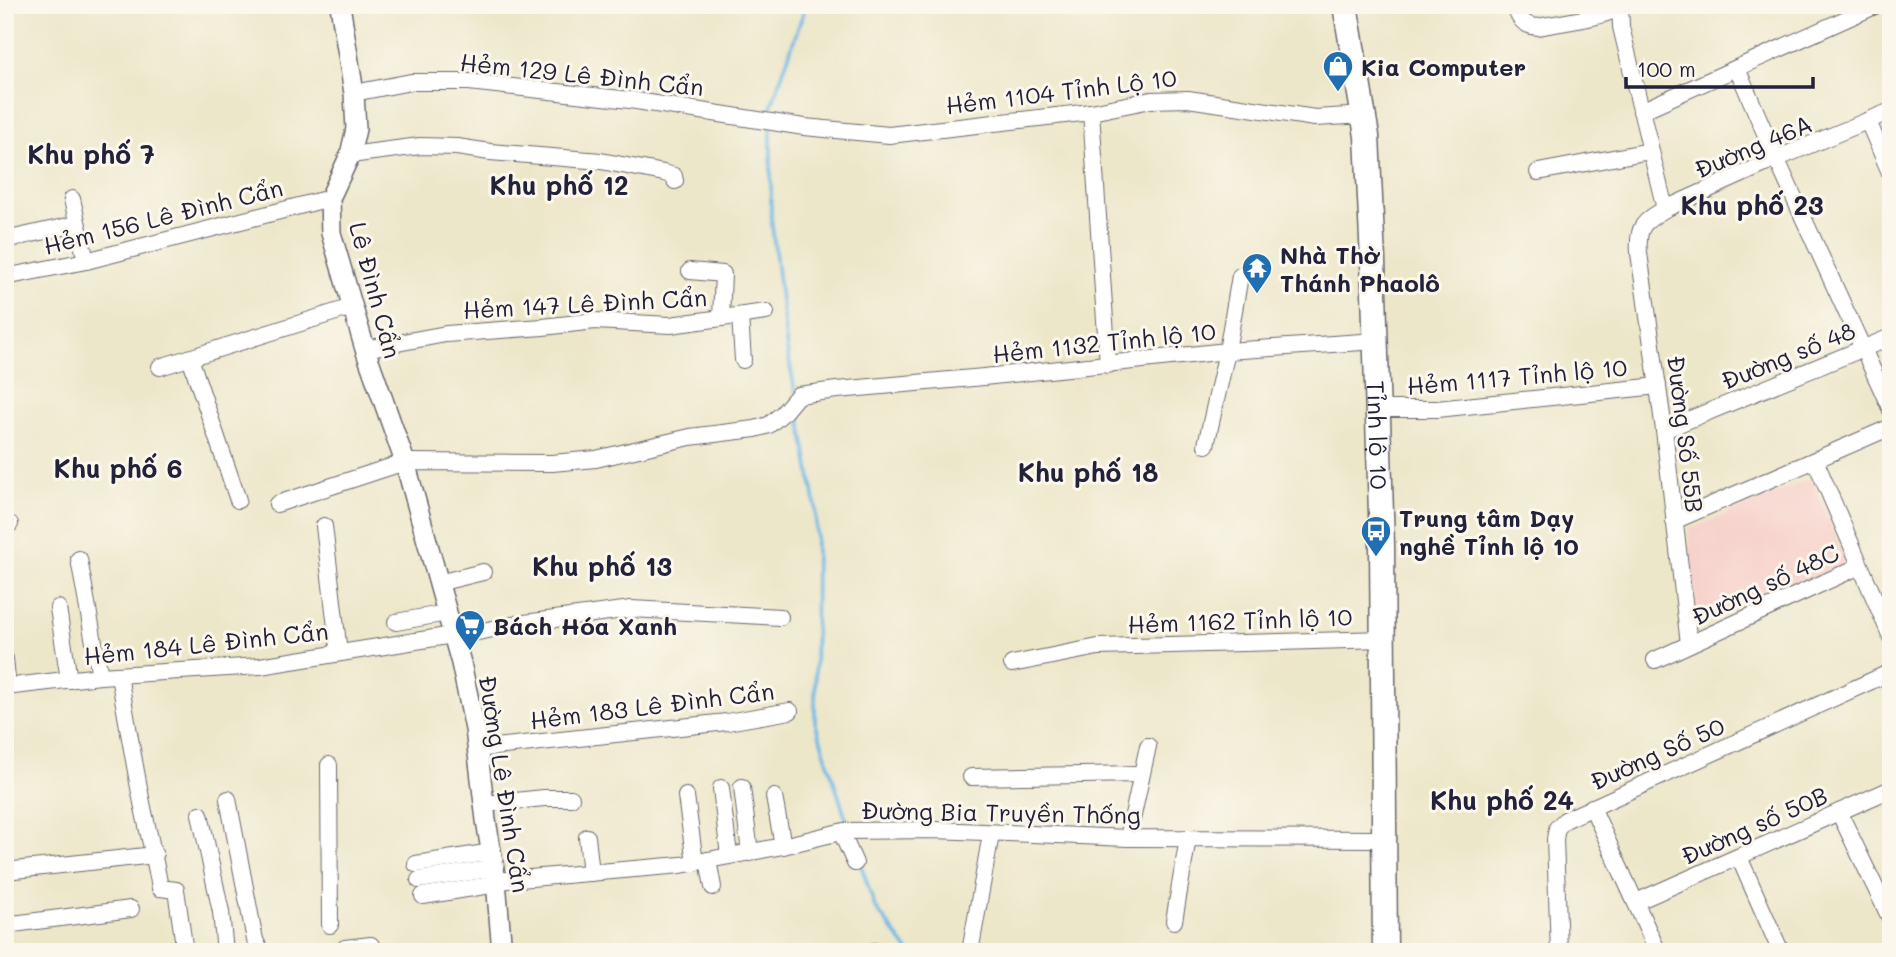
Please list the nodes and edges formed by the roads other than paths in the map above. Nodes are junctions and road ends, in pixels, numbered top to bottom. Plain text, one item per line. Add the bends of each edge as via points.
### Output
1 (348, 5) edge
2 (1345, 5) edge
3 (1515, 5) edge
4 (1877, 5) edge
5 (340, 6) edge
6 (1621, 6) edge
7 (1737, 68) junction
8 (354, 93) junction
9 (1091, 111) junction
10 (1641, 111) junction
11 (1891, 111) edge
12 (1365, 115) junction
13 (1868, 121) junction
14 (804, 127) joint
15 (1650, 151) junction
16 (350, 155) junction
17 (1776, 159) junction
18 (1538, 172) dead end
19 (1891, 175) edge
20 (675, 181) dead end
21 (330, 198) junction
22 (72, 199) dead end
23 (1665, 209) junction
24 (77, 224) junction
25 (1640, 230) joint
26 (5, 240) edge
27 (93, 264) junction
28 (690, 271) dead end
29 (1240, 276) dead end
30 (5, 277) edge
31 (352, 307) junction
32 (766, 312) dead end
33 (740, 316) junction
34 (721, 318) junction
35 (1891, 337) edge
36 (1377, 341) junction
37 (365, 349) junction
38 (1863, 349) junction
39 (1227, 351) junction
40 (190, 358) junction
41 (743, 360) dead end
42 (1108, 365) junction
43 (160, 367) dead end
44 (1658, 386) junction
45 (1379, 409) junction
46 (1891, 410) edge
47 (1891, 427) edge
48 (1664, 430) junction
49 (1206, 445) dead end
50 (1815, 460) junction
51 (405, 463) junction
52 (238, 500) dead end
53 (276, 504) dead end
54 (1674, 521) junction
55 (324, 526) dead end
56 (79, 559) dead end
57 (1860, 566) junction
58 (483, 572) dead end
59 (438, 583) junction
60 (58, 608) dead end
61 (447, 613) junction
62 (780, 617) dead end
63 (396, 622) dead end
64 (453, 635) junction
65 (1891, 637) edge
66 (1383, 639) junction
67 (1689, 644) junction
68 (339, 653) junction
69 (5, 659) edge
70 (1655, 660) dead end
71 (1013, 664) dead end
72 (1891, 672) edge
73 (119, 675) junction
74 (100, 676) junction
75 (69, 680) junction
76 (7, 687) edge
77 (790, 711) dead end
78 (1148, 746) dead end
79 (477, 749) junction
80 (329, 765) dead end
81 (1141, 774) junction
82 (971, 777) dead end
83 (742, 787) dead end
84 (722, 788) dead end
85 (1891, 789) edge
86 (686, 796) dead end
87 (774, 797) dead end
88 (571, 798) dead end
89 (228, 799) dead end
90 (485, 804) junction
91 (1591, 807) junction
92 (1839, 812) junction
93 (200, 814) dead end
94 (843, 832) junction
95 (991, 834) junction
96 (587, 837) dead end
97 (1128, 838) junction
98 (1188, 838) junction
99 (1383, 839) junction
100 (783, 846) junction
101 (750, 853) junction
102 (155, 855) junction
103 (729, 856) junction
104 (1739, 857) junction
105 (702, 862) junction
106 (855, 863) dead end
107 (5, 871) edge
108 (495, 871) junction
109 (591, 873) junction
110 (713, 887) dead end
111 (1636, 902) junction
112 (131, 909) dead end
113 (1891, 920) edge
114 (1174, 921) dead end
115 (5, 925) edge
116 (331, 925) dead end
117 (345, 950) edge
118 (185, 952) edge
119 (225, 952) edge
120 (261, 952) edge
121 (371, 952) edge
122 (502, 952) edge
123 (970, 952) edge
124 (1385, 952) edge
125 (1559, 952) edge
126 (1658, 952) edge
127 (1781, 952) edge

1 - 5 street
2 - 12 main road, Tỉnh lộ 10
3 - 6 street via 1523,22 1538,27
4 - 7 street
5 - 8 street, Lê Đình Cẩn
6 - 10 street via 1621,27
7 - 10 street
7 - 17 street
8 - 14 street, Hẻm 129 Lê Đình Cẩn via 411,82 469,82 630,100
8 - 16 street, Lê Đình Cẩn via 356,129
9 - 12 street, Hẻm 1104 Tỉnh Lộ 10 via 1151,100 1188,99 1315,118
9 - 14 street, Hẻm 1104 Tỉnh Lộ 10 via 889,135
9 - 42 street
10 - 15 street
11 - 13 street, Đường 46A
12 - 36 main road, Tỉnh lộ 10
13 - 17 street, Đường 46A
13 - 19 street
15 - 18 street
15 - 23 street
16 - 20 street via 457,146 601,161 664,173
16 - 21 street, Lê Đình Cẩn
17 - 23 street, Đường 46A
17 - 38 street
21 - 27 street, Hẻm 156 Lê Đình Cẩn
21 - 31 street, Lê Đình Cẩn via 331,233
22 - 24 street
23 - 25 street, Đường 46A
24 - 26 street
24 - 27 street
25 - 44 street, Đường Số 55B via 1639,253
27 - 30 street, Hẻm 156 Lê Đình Cẩn
28 - 34 street via 723,274
29 - 39 street
31 - 37 street, Lê Đình Cẩn
31 - 40 street
32 - 33 street, Hẻm 147 Lê Đình Cẩn
33 - 34 street, Hẻm 147 Lê Đình Cẩn
33 - 41 street
34 - 37 street, Hẻm 147 Lê Đình Cẩn via 670,325 595,321 446,334
35 - 38 street, Đường số 48
36 - 39 street, Hẻm 1132 Tỉnh lộ 10
36 - 45 main road, Tỉnh lộ 10
37 - 51 street, Lê Đình Cẩn
38 - 46 street
38 - 48 street, Đường số 48
39 - 42 street, Hẻm 1132 Tỉnh lộ 10
39 - 49 street
40 - 43 street
40 - 52 street
42 - 51 street, Hẻm 1132 Tỉnh lộ 10 via 798,395 769,425 596,459
44 - 45 street, Hẻm 1117 Tỉnh lộ 10 via 1461,407
44 - 48 street, Đường Số 55B
45 - 66 main road, Tỉnh lộ 10
47 - 50 street
48 - 54 street, Đường Số 55B
50 - 54 street
50 - 57 street
51 - 53 street
51 - 59 street, Đường Lê Đình Cẩn
54 - 67 street, Đường Số 55B
55 - 68 street
56 - 74 street
57 - 65 street
57 - 67 street, Đường số 48C
58 - 59 street
59 - 61 street, Đường Lê Đình Cẩn
60 - 75 street
61 - 63 street
61 - 64 street, Đường Lê Đình Cẩn
62 - 64 street, Hẻm 184 Lê Đình Cẩn via 631,609
64 - 68 street, Hẻm 184 Lê Đình Cẩn
64 - 79 street, Đường Lê Đình Cẩn
66 - 71 street, Hẻm 1162 Tỉnh lộ 10 via 1098,647
66 - 99 main road, Tỉnh lộ 10
67 - 70 street, Đường số 48C
68 - 73 street, Hẻm 184 Lê Đình Cẩn via 260,666
69 - 76 street
72 - 91 street, Đường Số 50
73 - 74 street, Hẻm 184 Lê Đình Cẩn
73 - 102 street
74 - 75 street, Hẻm 184 Lê Đình Cẩn
75 - 76 street, Hẻm 184 Lê Đình Cẩn
77 - 79 street, Hẻm 183 Lê Đình Cẩn
78 - 81 street
79 - 90 street, Đường Lê Đình Cẩn
80 - 116 street
81 - 82 street
81 - 97 street
83 - 101 street
84 - 103 street
85 - 92 street, Đường số 50B
86 - 105 street
87 - 100 street
88 - 90 street
89 - 120 street
90 - 108 street, Đường Lê Đình Cẩn
91 - 111 street
91 - 125 street, Đường Số 50 via 1557,828
92 - 104 street, Đường số 50B
92 - 113 street
93 - 119 street
94 - 95 street, Đường Bia Truyền Thống
94 - 100 street, Đường Bia Truyền Thống
94 - 106 street
95 - 97 street, Đường Bia Truyền Thống
95 - 123 street
96 - 109 street
97 - 98 street, Đường Bia Truyền Thống
98 - 99 street, Đường Bia Truyền Thống
98 - 114 street
99 - 124 main road, Tỉnh lộ 10
100 - 101 street, Đường Bia Truyền Thống
101 - 103 street, Đường Bia Truyền Thống
102 - 107 street
102 - 118 street via 160,888 176,890
103 - 105 street, Đường Bia Truyền Thống
104 - 111 street, Đường số 50B
104 - 127 street
105 - 109 street, Đường Bia Truyền Thống
105 - 110 street
108 - 108 street via 419,880
108 - 109 street, Đường Bia Truyền Thống
108 - 122 street, Đường Lê Đình Cẩn
111 - 126 street
112 - 115 street
117 - 121 street via 371,945

